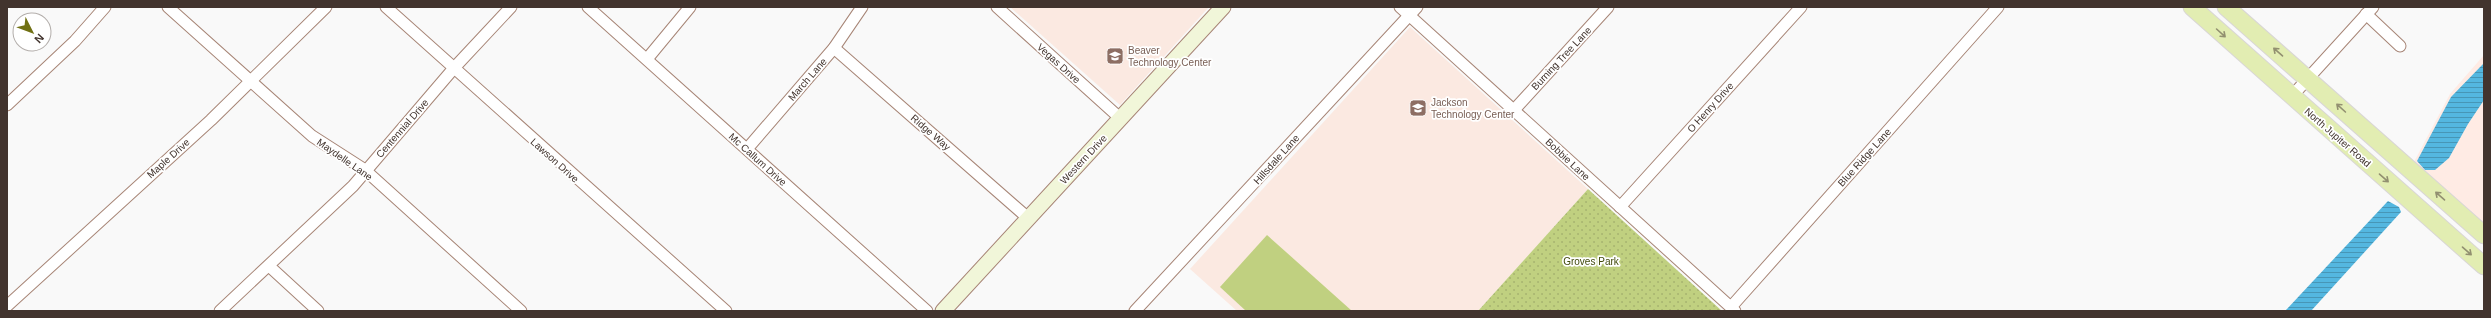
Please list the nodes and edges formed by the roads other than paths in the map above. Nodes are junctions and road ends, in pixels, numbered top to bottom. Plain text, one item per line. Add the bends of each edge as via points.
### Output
1 (106, 7) edge
2 (168, 7) edge
3 (326, 7) edge
4 (386, 7) edge
5 (511, 7) edge
6 (588, 7) edge
7 (690, 7) edge
8 (862, 7) edge
9 (997, 7) edge
10 (1223, 7) edge
11 (1400, 7) edge
12 (1608, 7) edge
13 (1801, 7) edge
14 (1998, 7) edge
15 (2192, 7) edge
16 (2226, 7) edge
17 (1414, 11) edge
18 (2369, 11) edge
19 (2400, 46) dead end
20 (834, 48) junction
21 (647, 59) junction
22 (454, 68) junction
23 (2308, 78) junction
24 (250, 82) junction
25 (2292, 96) junction
26 (7, 105) edge
27 (1514, 110) junction
28 (1121, 119) junction
29 (747, 149) junction
30 (364, 170) junction
31 (1620, 207) junction
32 (1028, 218) junction
33 (2469, 222) junction
34 (2484, 235) edge
35 (2450, 236) junction
36 (269, 266) junction
37 (2484, 266) edge
38 (7, 306) edge
39 (1733, 309) edge
40 (220, 311) edge
41 (318, 311) edge
42 (521, 311) edge
43 (726, 311) edge
44 (927, 311) edge
45 (943, 311) edge
46 (1135, 311) edge

1 - 26 street via 75,41
2 - 24 street, Maydelle Lane
3 - 24 street, Maple Drive
4 - 22 street, Lawson Drive
5 - 22 street, Centennial Drive
6 - 21 street, Mc Callum Drive
7 - 21 street
8 - 20 street, March Lane
9 - 28 street, Vegas Drive
10 - 28 street, Western Drive
11 - 17 street, Bobbie Lane
12 - 27 street, Burning Tree Lane
13 - 31 street, O Henry Drive
14 - 39 street, Blue Ridge Lane
15 -> 25 main road, North Jupiter Road
23 -> 16 main road
17 - 27 street, Bobbie Lane
17 - 46 street, Hillsdale Lane
18 - 19 street
18 - 23 street
20 - 29 street, March Lane
20 - 32 street, Ridge Way
21 - 29 street, Mc Callum Drive
22 - 30 street, Centennial Drive
22 - 43 street, Lawson Drive
23 - 25 street
33 -> 23 main road
24 - 30 street, Maydelle Lane via 312,136
24 - 38 street, Maple Drive
25 -> 35 main road, North Jupiter Road
27 - 31 street, Bobbie Lane
28 - 32 street, Western Drive
29 - 44 street, Mc Callum Drive
30 - 36 street, Centennial Drive via 328,211
30 - 42 street, Maydelle Lane
31 - 39 street, Bobbie Lane
32 - 45 street, Western Drive
33 - 34 main road
33 - 35 main road
35 -> 37 main road, North Jupiter Road
36 - 40 street, Centennial Drive
36 - 41 street

